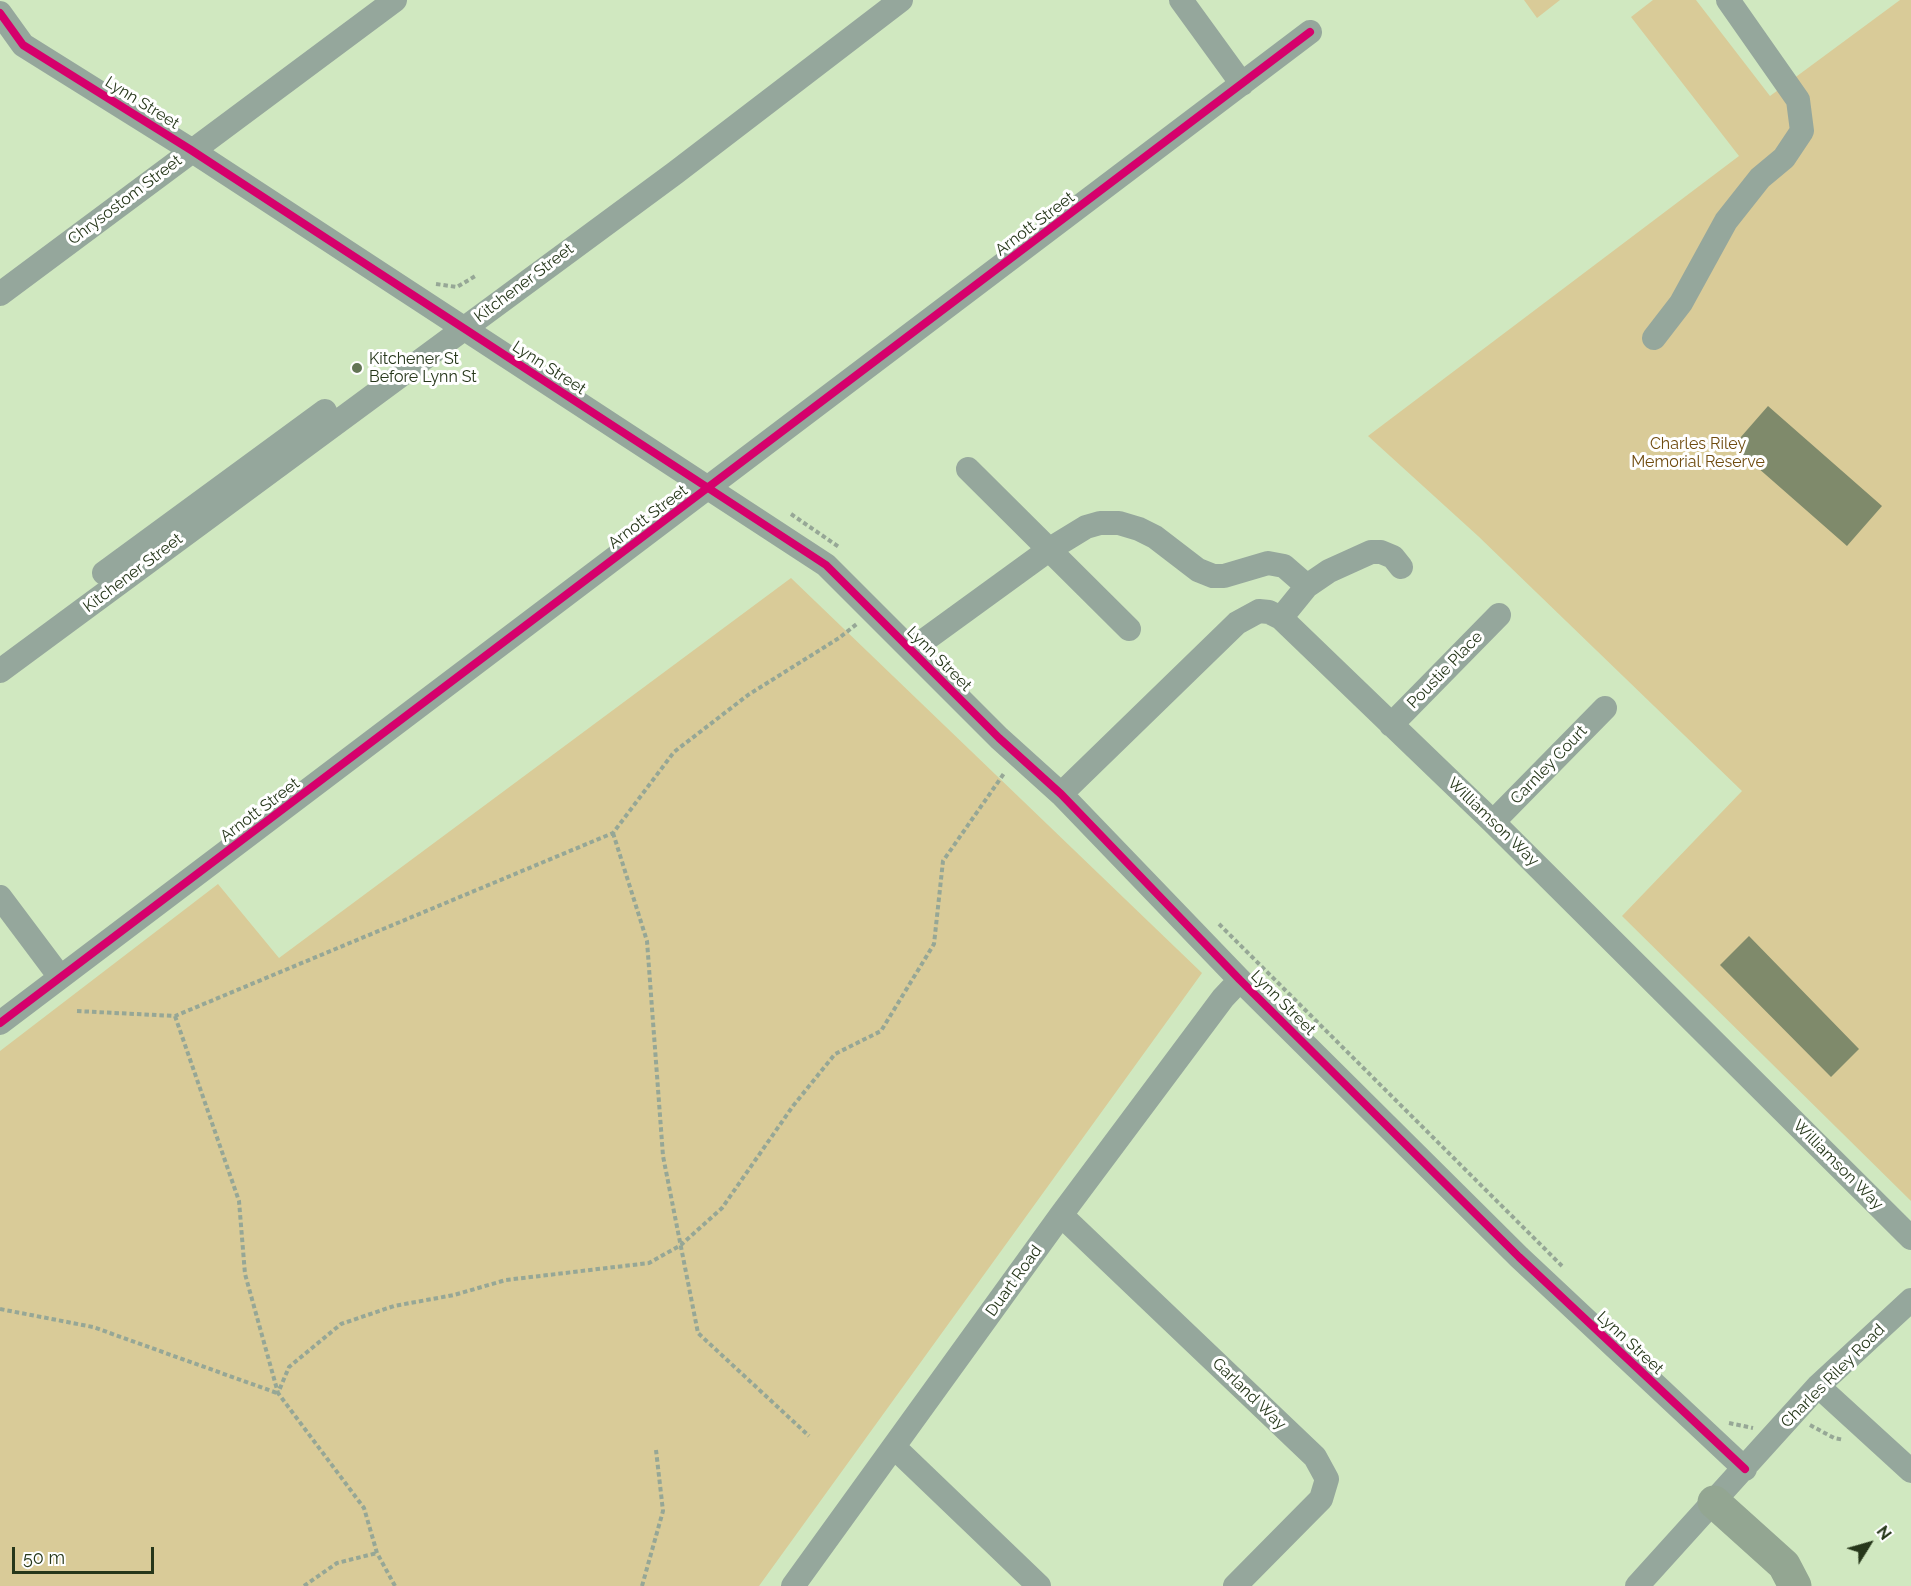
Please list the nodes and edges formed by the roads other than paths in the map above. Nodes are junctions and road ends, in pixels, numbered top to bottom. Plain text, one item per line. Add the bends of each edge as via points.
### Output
1 (395, 0) edge
2 (875, 0) edge
3 (901, 0) edge
4 (1181, 0) edge
5 (1728, 0) edge
6 (0, 13) edge
7 (1311, 32) dead end
8 (1242, 84) junction
9 (191, 150) junction
10 (0, 294) edge
11 (455, 324) junction
12 (1654, 338) dead end
13 (968, 470) dead end
14 (710, 487) junction
15 (1050, 549) junction
16 (1401, 567) dead end
17 (1307, 586) junction
18 (1499, 615) dead end
19 (1281, 618) junction
20 (1129, 629) dead end
21 (911, 650) junction
22 (0, 652) edge
23 (0, 671) edge
24 (1605, 708) dead end
25 (1391, 726) junction
26 (1061, 794) junction
27 (1493, 822) junction
28 (0, 897) edge
29 (60, 977) junction
30 (1240, 980) junction
31 (0, 1023) edge
32 (1061, 1215) junction
33 (1911, 1238) edge
34 (1911, 1300) edge
35 (1818, 1386) junction
36 (894, 1447) junction
37 (1745, 1469) junction
38 (1911, 1472) edge
39 (1714, 1502) junction
40 (793, 1586) edge
41 (1039, 1586) edge
42 (1235, 1586) edge
43 (1636, 1586) edge
44 (1795, 1586) edge

1 - 9 street, Chrysostom Street
2 - 11 street, Kitchener Street
3 - 11 street, Kitchener Street via 701,153
4 - 8 street
5 - 12 street via 1798,100 1802,131 1784,158 1760,178 1726,221 1681,303
6 - 9 street, Lynn Street via 23,45
7 - 8 street, Arnott Street
8 - 14 street, Arnott Street
9 - 10 street, Chrysostom Street
9 - 11 street, Lynn Street
11 - 14 street, Lynn Street
11 - 22 street, Kitchener Street
11 - 23 street, Kitchener Street
13 - 15 street
14 - 21 street, Lynn Street via 826,566
14 - 29 street, Arnott Street
15 - 17 street via 1086,527 1119,523 1155,537 1198,570 1213,576 1268,563 1284,566
15 - 20 street
15 - 21 street
16 - 17 street via 1393,557 1371,552
17 - 19 street
18 - 25 street, Poustie Place
19 - 25 street, Williamson Way
19 - 26 street via 1259,611 1237,623
21 - 26 street, Lynn Street
24 - 27 street, Carnley Court
25 - 27 street, Williamson Way
26 - 30 street, Lynn Street
27 - 33 street, Williamson Way
28 - 29 street
29 - 31 street, Arnott Street
30 - 32 street, Duart Road
30 - 37 street, Lynn Street via 1519,1257
32 - 36 street, Duart Road
32 - 42 street, Garland Way via 1315,1457 1327,1479 1321,1499
34 - 35 street, Charles Riley Road
35 - 37 street, Charles Riley Road
35 - 38 street
36 - 40 street, Duart Road
36 - 41 street
37 - 39 street, Charles Riley Road
39 - 43 street, Charles Riley Road
39 - 44 highway via 1784,1565

